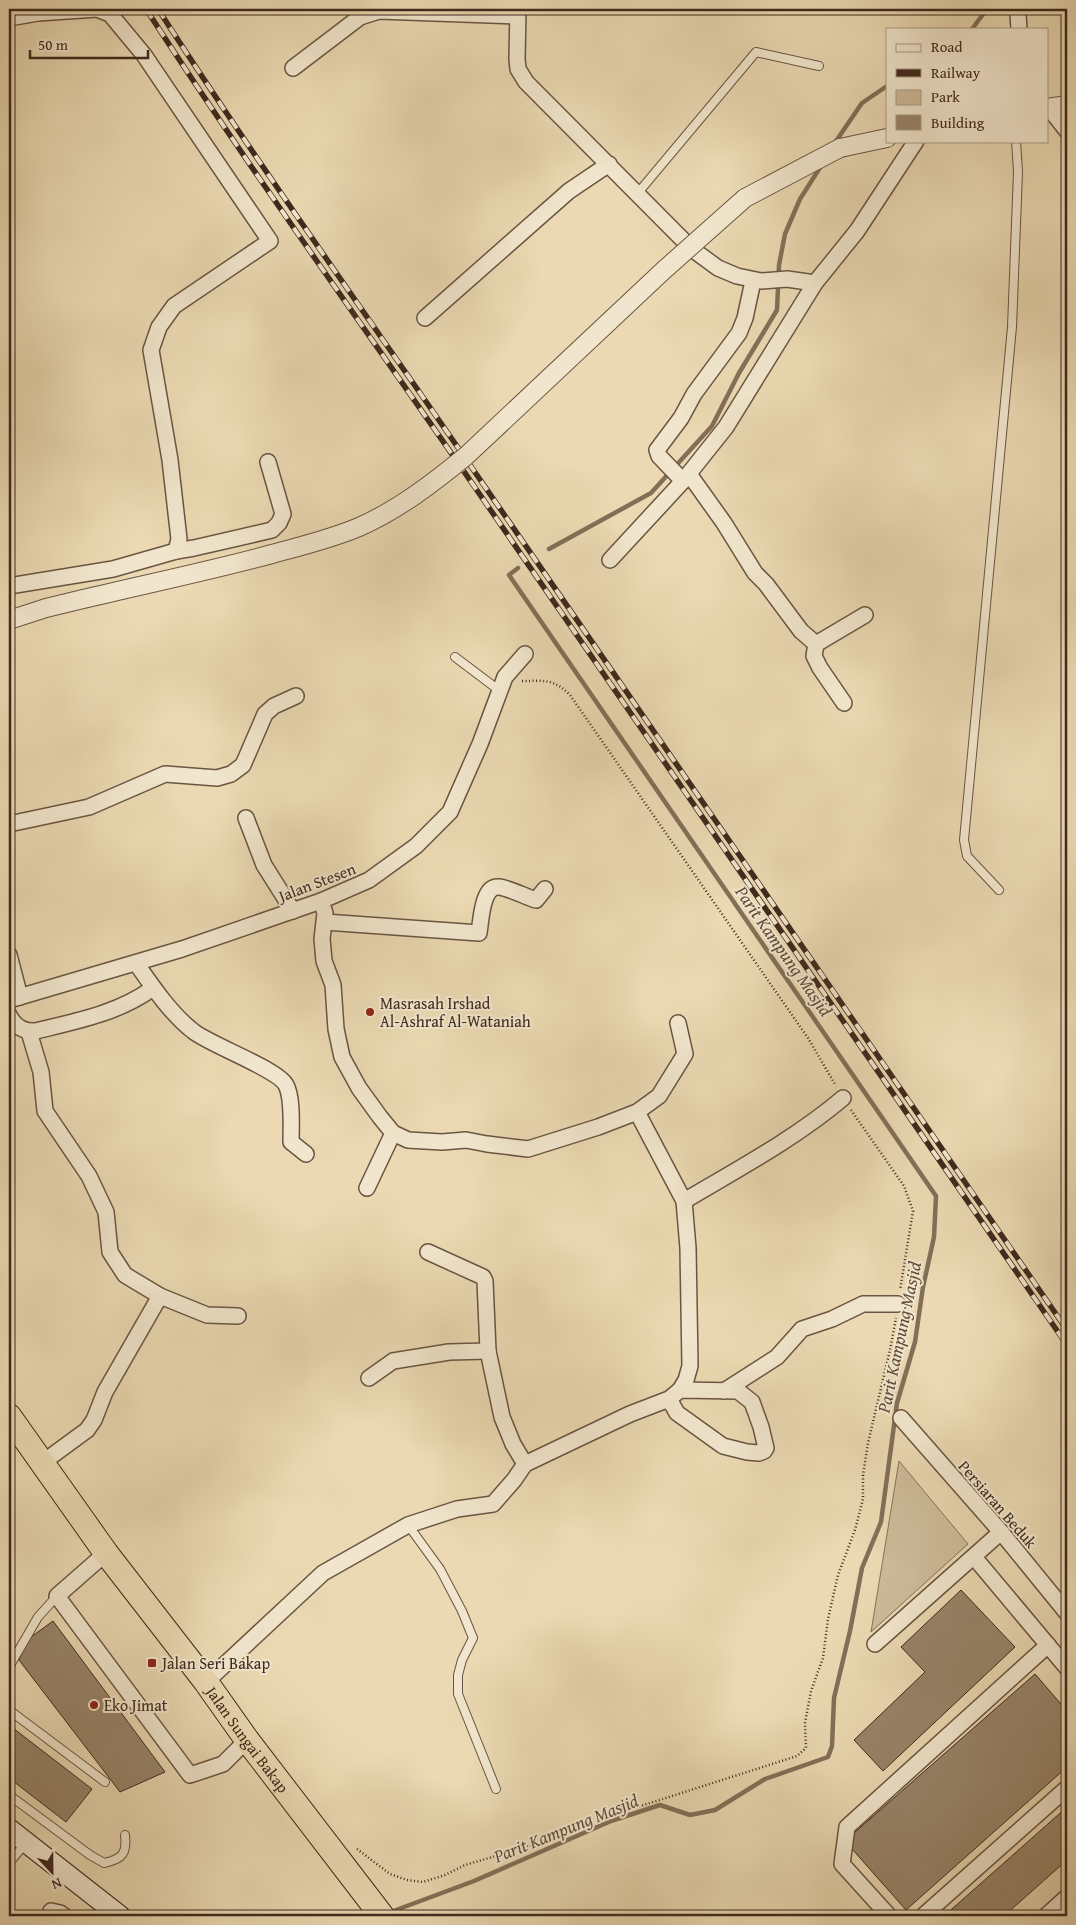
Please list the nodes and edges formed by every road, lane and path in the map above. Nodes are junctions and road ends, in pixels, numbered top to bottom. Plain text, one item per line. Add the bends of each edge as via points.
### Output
1 (1020, 9) edge
2 (518, 12) edge
3 (9, 18) edge
4 (1019, 28) edge
5 (819, 66) dead end
6 (293, 68) dead end
7 (1067, 105) edge
8 (1048, 108) edge
9 (1067, 131) edge
10 (886, 138) edge
11 (915, 142) edge
12 (1016, 142) edge
13 (609, 164) junction
14 (638, 194) junction
15 (757, 281) junction
16 (815, 283) junction
17 (425, 318) dead end
18 (268, 462) dead end
19 (678, 472) junction
20 (176, 551) junction
21 (610, 560) dead end
22 (9, 586) edge
23 (46, 608) junction
24 (9, 610) edge
25 (865, 615) dead end
26 (9, 620) edge
27 (816, 644) junction
28 (525, 654) dead end
29 (455, 657) dead end
30 (503, 684) junction
31 (296, 696) dead end
32 (844, 703) dead end
33 (246, 818) dead end
34 (9, 824) edge
35 (545, 889) dead end
36 (999, 890) dead end
37 (320, 901) junction
38 (293, 910) junction
39 (325, 922) junction
40 (9, 955) edge
41 (136, 963) junction
42 (153, 988) junction
43 (15, 999) edge
44 (9, 1015) edge
45 (678, 1023) dead end
46 (29, 1032) junction
47 (843, 1098) junction
48 (637, 1112) junction
49 (393, 1133) junction
50 (306, 1154) dead end
51 (367, 1188) dead end
52 (684, 1201) junction
53 (428, 1252) dead end
54 (160, 1296) junction
55 (898, 1304) junction
56 (238, 1316) dead end
57 (488, 1351) junction
58 (369, 1378) dead end
59 (724, 1391) junction
60 (675, 1394) junction
61 (9, 1416) edge
62 (901, 1418) dead end
63 (42, 1463) junction
64 (525, 1464) junction
65 (408, 1525) junction
66 (1001, 1532) junction
67 (106, 1553) junction
68 (974, 1557) junction
69 (57, 1596) junction
70 (1067, 1614) edge
71 (875, 1644) dead end
72 (1048, 1645) junction
73 (9, 1667) edge
74 (1067, 1668) edge
75 (206, 1682) junction
76 (9, 1710) edge
77 (247, 1740) junction
78 (105, 1782) dead end
79 (1067, 1788) edge
80 (496, 1789) dead end
81 (9, 1794) edge
82 (9, 1829) edge
83 (125, 1835) dead end
84 (26, 1842) junction
85 (350, 1844) dead end
86 (9, 1863) edge
87 (1067, 1897) edge
88 (377, 1909) edge
89 (120, 1916) edge
90 (889, 1916) edge
91 (923, 1916) edge
92 (1046, 1916) edge

1 - 4 street
2 - 6 street via 379,11 360,17
2 - 13 street via 518,69 526,82
3 - 20 street via 38,12 97,9 110,14 144,55 270,241 174,306 159,327 152,350 170,460 179,539
5 - 14 lane via 756,52
7 - 8 street
8 - 9 street
10 - 23 street, bridge via 840,148 745,198 466,456 435,482 394,508 359,527 324,540
11 - 16 street via 857,231
12 - 36 lane via 1018,172 1012,327 964,840 967,856
13 - 14 street
13 - 17 street via 569,191
14 - 15 street via 692,249 718,268
15 - 16 street via 788,279
15 - 19 street via 739,333 657,450 659,456
16 - 19 street via 726,427
18 - 20 street via 283,514 279,524 272,530
19 - 21 street
19 - 27 street via 724,523 756,573 801,631
20 - 22 street via 113,569
23 - 24 street
23 - 26 street
25 - 27 street
27 - 32 street via 814,656
28 - 30 street, Jalan Stesen
29 - 30 lane
30 - 37 street, Jalan Stesen via 450,812 416,846 369,880
30 - 47 path via 550,681 570,695 808,1038
31 - 34 street via 265,714 243,765 231,774 217,778 165,774 89,807
33 - 38 street via 264,865
35 - 39 street via 536,900 498,886 492,888 485,897 479,933
37 - 38 street, Jalan Stesen
37 - 39 street
38 - 41 street, Jalan Stesen
39 - 49 street via 322,938 324,960 333,985 342,1057 359,1088
40 - 43 street
41 - 42 street
41 - 43 street, Jalan Stesen
42 - 46 street via 113,1010
42 - 50 street via 193,1032 286,1084 291,1142
44 - 46 street via 18,1027
45 - 48 street via 685,1054 659,1096
46 - 54 street via 40,1072 45,1111 90,1176 106,1212 110,1252 125,1275
47 - 52 street via 783,1141
47 - 55 path via 910,1198 913,1211
48 - 49 street via 528,1149 466,1140 408,1140
48 - 52 street
49 - 51 street
52 - 60 street via 690,1366
53 - 57 street via 485,1281
54 - 56 street via 207,1315
54 - 63 street via 87,1430
55 - 59 street via 863,1304 802,1329 777,1357
55 - 85 path via 868,1443 863,1498 838,1575 823,1658 811,1691 805,1723 806,1748 797,1756 770,1766 625,1811 557,1838 466,1865 423,1882 390,1874
57 - 58 street via 449,1352 393,1362
57 - 64 street via 502,1417
59 - 60 street
59 - 60 street via 738,1391 752,1402 761,1427 764,1451 747,1452 722,1446 677,1413
60 - 64 street
61 - 63 highway, Jalan Sungai Bakap
62 - 66 street, Persiaran Beduk
63 - 67 highway, Jalan Sungai Bakap
64 - 65 street via 493,1504 457,1509
65 - 75 street via 323,1573
65 - 80 lane via 440,1569 473,1638 462,1660 458,1694
66 - 68 street
66 - 70 street, Persiaran Beduk
67 - 69 street
67 - 75 highway, Jalan Sungai Bakap
68 - 71 street
68 - 72 street
69 - 73 lane via 38,1617
69 - 77 street via 190,1776 223,1764
72 - 74 street
72 - 90 street via 847,1827 842,1864
75 - 77 highway, Jalan Sungai Bakap
76 - 78 lane
77 - 88 highway, Jalan Sungai Bakap
79 - 91 street
81 - 83 lane via 104,1863 116,1861 124,1854
82 - 84 main road
84 - 86 lane
84 - 89 main road
87 - 92 street

